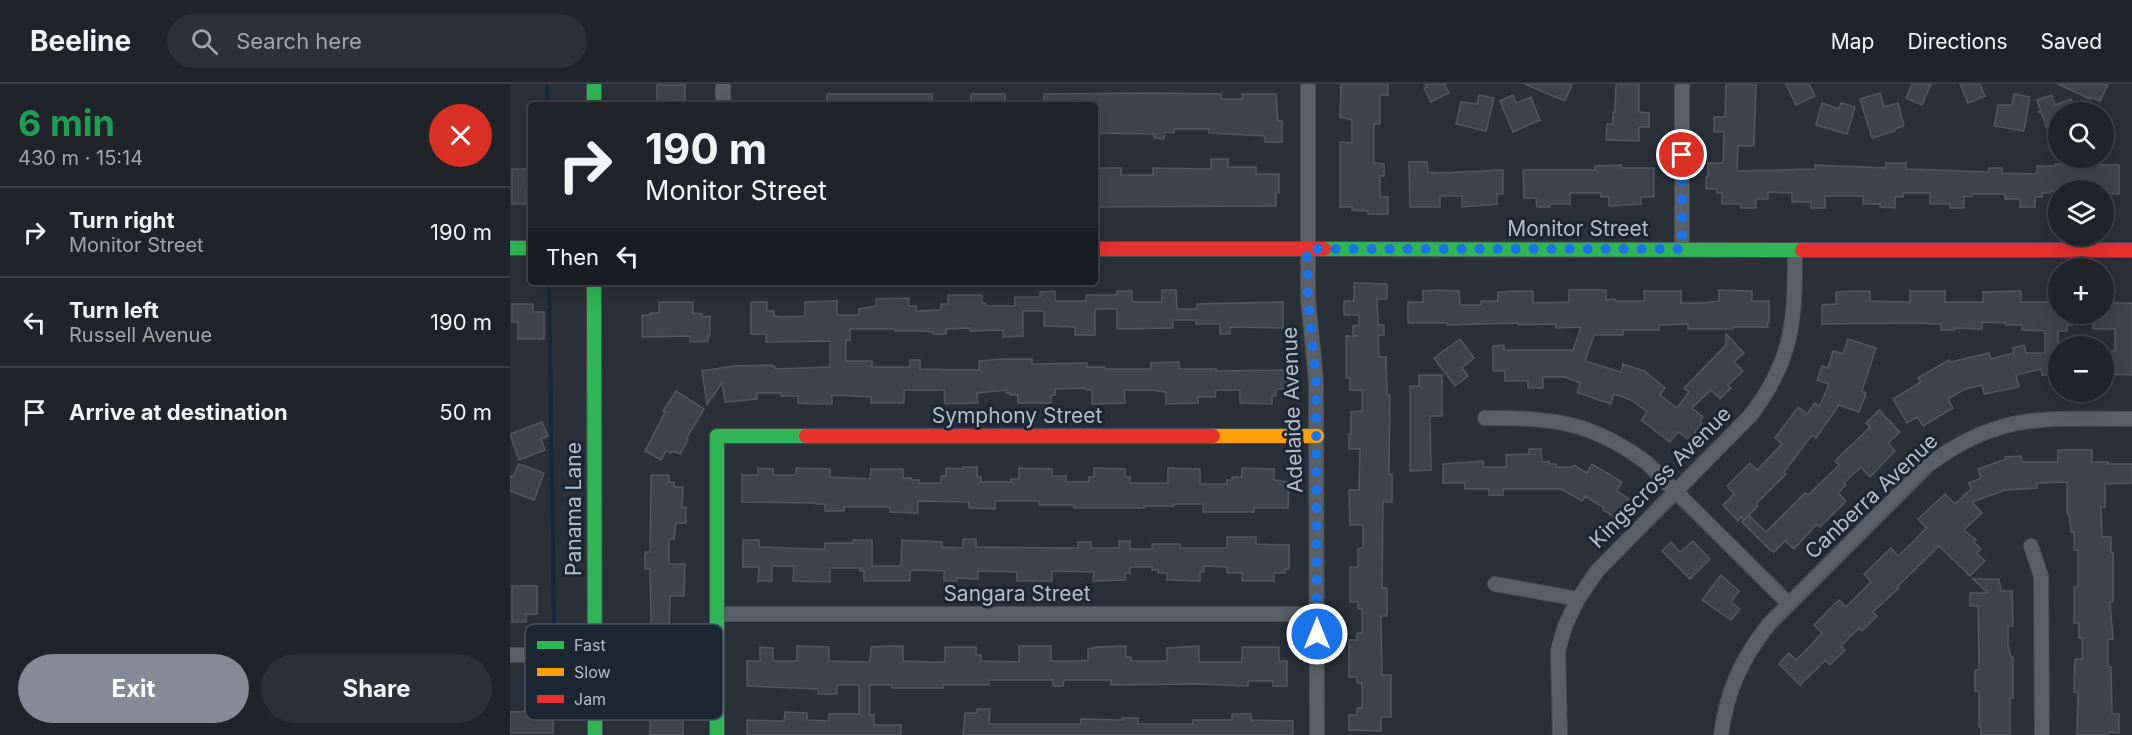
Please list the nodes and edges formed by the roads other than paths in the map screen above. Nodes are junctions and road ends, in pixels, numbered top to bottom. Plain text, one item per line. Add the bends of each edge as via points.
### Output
1 (594, 84) edge
2 (723, 84) edge
3 (1308, 84) edge
4 (1682, 84) edge
5 (594, 102) edge
6 (723, 102) edge
7 (510, 248) edge
8 (528, 248) edge
9 (1098, 249) edge
10 (1307, 249) junction
11 (1682, 249) junction
12 (1795, 249) junction
13 (2132, 250) edge
14 (594, 285) edge
15 (1485, 418) dead end
16 (2132, 419) edge
17 (1317, 436) junction
18 (1676, 491) junction
19 (2031, 546) dead end
20 (1496, 584) dead end
21 (1578, 599) junction
22 (1789, 604) junction
23 (717, 614) junction
24 (1317, 614) junction
25 (594, 624) edge
26 (717, 624) edge
27 (595, 720) edge
28 (595, 735) edge
29 (1317, 735) edge
30 (1560, 735) edge
31 (1721, 735) edge
32 (2042, 735) edge

1 - 5 street
2 - 6 street
3 - 10 street, Adelaide Avenue
4 - 11 street
7 - 8 street
9 - 10 street, Monitor Street
10 - 11 street, Monitor Street
10 - 17 street, Adelaide Avenue
11 - 12 street, Monitor Street
12 - 13 street, Monitor Street
12 - 18 street, Kingscross Avenue via 1792,331 1778,373 1750,416
14 - 25 street, Panama Lane
15 - 18 street via 1555,420 1604,435 1647,463
16 - 22 street, Canberra Avenue via 2037,419 2012,423 1967,439 1927,466
17 - 23 street, Symphony Street via 717,436
17 - 24 street, Adelaide Avenue
18 - 21 street, Kingscross Avenue via 1597,571
18 - 22 street
19 - 32 street via 2041,576
20 - 21 street
21 - 30 street, Kingscross Avenue via 1558,651
22 - 31 street, Canberra Avenue via 1753,644 1740,666 1730,690
23 - 24 street, Sangara Street
23 - 26 street
24 - 29 street, Adelaide Avenue
27 - 28 street, Panama Lane

